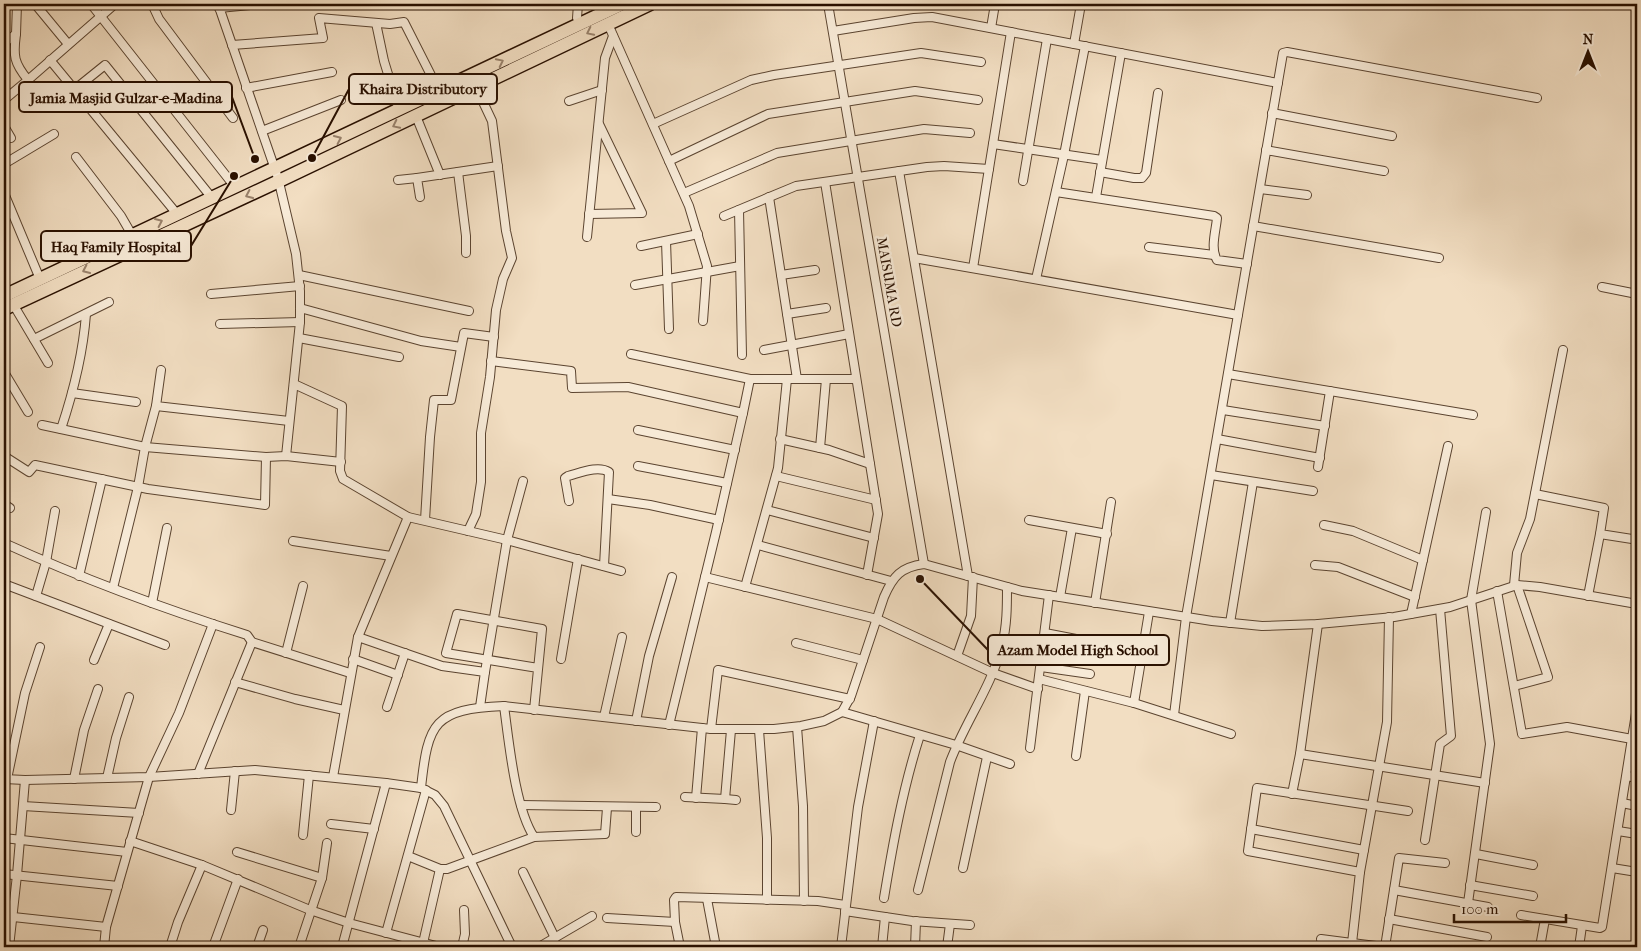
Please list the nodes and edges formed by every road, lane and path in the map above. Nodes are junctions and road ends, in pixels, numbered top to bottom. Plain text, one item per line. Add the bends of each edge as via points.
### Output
1 (24, 4) edge
2 (35, 4) edge
3 (91, 4) edge
4 (115, 4) edge
5 (152, 4) edge
6 (260, 4) edge
7 (578, 4) edge
8 (622, 4) edge
9 (650, 4) edge
10 (828, 4) edge
11 (995, 4) edge
12 (1081, 4) edge
13 (17, 6) edge
14 (219, 6) edge
15 (100, 16) junction
16 (376, 23) junction
17 (580, 23) junction
18 (608, 24) junction
19 (991, 28) junction
20 (833, 30) junction
21 (1011, 32) junction
22 (16, 34) junction
23 (614, 36) junction
24 (1047, 39) junction
25 (4, 43) edge
26 (68, 44) junction
27 (1074, 44) junction
28 (232, 45) junction
29 (1085, 46) junction
30 (1121, 53) junction
31 (50, 60) junction
32 (981, 62) dead end
33 (839, 65) junction
34 (332, 72) dead end
35 (28, 80) junction
36 (1278, 83) junction
37 (476, 87) junction
38 (246, 88) junction
39 (74, 90) junction
40 (602, 90) junction
41 (439, 91) junction
42 (1158, 93) dead end
43 (1537, 98) dead end
44 (4, 100) edge
45 (341, 100) dead end
46 (978, 100) dead end
47 (569, 101) dead end
48 (845, 103) junction
49 (399, 110) junction
50 (1272, 113) junction
51 (416, 116) junction
52 (233, 118) dead end
53 (599, 122) junction
54 (652, 124) junction
55 (4, 126) edge
56 (262, 132) junction
57 (54, 134) dead end
58 (970, 134) dead end
59 (1392, 136) dead end
60 (11, 138) dead end
61 (852, 141) junction
62 (993, 144) junction
63 (1028, 149) junction
64 (1266, 150) junction
65 (1064, 155) junction
66 (76, 157) dead end
67 (1102, 160) junction
68 (669, 161) junction
69 (4, 164) edge
70 (498, 166) junction
71 (989, 169) junction
72 (899, 171) junction
73 (1384, 171) dead end
74 (458, 172) junction
75 (1100, 172) junction
76 (276, 175) junction
77 (440, 175) junction
78 (417, 178) junction
79 (858, 178) junction
80 (398, 180) dead end
81 (1022, 181) dead end
82 (825, 182) junction
83 (236, 187) junction
84 (1260, 189) junction
85 (1056, 192) junction
86 (4, 193) edge
87 (684, 193) junction
88 (1307, 195) dead end
89 (420, 197) dead end
90 (770, 197) junction
91 (1096, 197) junction
92 (212, 198) junction
93 (738, 210) junction
94 (177, 214) junction
95 (589, 214) junction
96 (724, 216) dead end
97 (1253, 226) junction
98 (698, 234) junction
99 (132, 235) junction
100 (587, 237) dead end
101 (666, 241) junction
102 (641, 246) dead end
103 (1149, 247) dead end
104 (466, 253) dead end
105 (1214, 255) junction
106 (914, 258) junction
107 (1439, 258) dead end
108 (1247, 264) junction
109 (740, 266) junction
110 (973, 268) junction
111 (815, 270) dead end
112 (707, 271) junction
113 (299, 275) junction
114 (782, 276) junction
115 (40, 279) junction
116 (1036, 279) junction
117 (667, 280) junction
118 (635, 285) dead end
119 (300, 286) junction
120 (1602, 287) dead end
121 (211, 294) dead end
122 (1637, 294) edge
123 (109, 302) dead end
124 (7, 303) edge
125 (300, 308) junction
126 (826, 308) dead end
127 (469, 311) dead end
128 (86, 314) junction
129 (788, 314) junction
130 (1238, 315) junction
131 (703, 321) dead end
132 (300, 322) junction
133 (220, 324) dead end
134 (669, 329) dead end
135 (849, 334) junction
136 (494, 336) junction
137 (299, 338) junction
138 (34, 339) junction
139 (792, 344) junction
140 (462, 347) junction
141 (764, 350) dead end
142 (1563, 350) dead end
143 (631, 354) dead end
144 (742, 355) dead end
145 (399, 358) dead end
146 (491, 361) junction
147 (48, 364) dead end
148 (161, 370) dead end
149 (4, 372) edge
150 (1228, 374) junction
151 (750, 379) junction
152 (787, 379) junction
153 (797, 379) junction
154 (826, 379) junction
155 (856, 379) junction
156 (294, 384) junction
157 (1330, 391) junction
158 (72, 393) junction
159 (136, 402) dead end
160 (156, 406) junction
161 (1223, 410) junction
162 (28, 412) dead end
163 (743, 413) junction
164 (1474, 415) dead end
165 (289, 421) junction
166 (42, 425) dead end
167 (1325, 426) junction
168 (61, 429) junction
169 (638, 430) dead end
170 (780, 439) junction
171 (1217, 439) junction
172 (1448, 446) dead end
173 (145, 447) junction
174 (820, 448) junction
175 (735, 450) junction
176 (4, 456) edge
177 (266, 456) junction
178 (286, 456) junction
179 (1320, 458) junction
180 (341, 462) junction
181 (870, 464) junction
182 (638, 466) dead end
183 (1318, 468) dead end
184 (1211, 475) junction
185 (776, 476) junction
186 (102, 479) junction
187 (523, 480) dead end
188 (1253, 482) junction
189 (727, 483) junction
190 (138, 486) junction
191 (1313, 491) dead end
192 (1535, 494) junction
193 (608, 500) junction
194 (876, 500) junction
195 (569, 501) dead end
196 (1111, 502) dead end
197 (767, 510) junction
198 (55, 511) dead end
199 (1486, 512) dead end
200 (408, 517) junction
201 (425, 520) junction
202 (719, 520) junction
203 (1029, 520) dead end
204 (1324, 525) dead end
205 (167, 528) dead end
206 (1072, 528) junction
207 (468, 531) junction
208 (1107, 534) junction
209 (1600, 534) junction
210 (874, 538) junction
211 (1632, 539) dead end
212 (292, 540) dead end
213 (507, 540) junction
214 (4, 543) edge
215 (758, 545) junction
216 (391, 556) junction
217 (578, 559) junction
218 (1423, 560) junction
219 (46, 562) junction
220 (924, 564) junction
221 (1315, 565) dead end
222 (604, 566) junction
223 (621, 571) dead end
224 (867, 575) junction
225 (79, 576) junction
226 (672, 577) dead end
227 (705, 577) junction
228 (971, 577) junction
229 (891, 582) junction
230 (4, 584) edge
231 (1516, 585) junction
232 (303, 586) dead end
233 (745, 587) junction
234 (1007, 587) junction
235 (113, 588) junction
236 (1498, 591) junction
237 (1050, 595) junction
238 (36, 596) junction
239 (1588, 596) junction
240 (1060, 597) junction
241 (1415, 597) junction
242 (1471, 600) junction
243 (152, 603) junction
244 (1095, 603) junction
245 (1637, 604) edge
246 (1440, 609) junction
247 (1150, 612) junction
248 (1412, 614) junction
249 (1186, 617) junction
250 (1389, 617) junction
251 (877, 619) junction
252 (494, 622) junction
253 (1230, 623) junction
254 (109, 624) junction
255 (213, 624) junction
256 (1318, 624) junction
257 (1045, 633) junction
258 (622, 637) dead end
259 (358, 638) junction
260 (252, 642) junction
261 (796, 643) dead end
262 (166, 645) dead end
263 (40, 647) dead end
264 (1143, 652) junction
265 (286, 653) junction
266 (405, 653) junction
267 (957, 656) junction
268 (353, 659) junction
269 (561, 659) dead end
270 (94, 660) dead end
271 (487, 660) junction
272 (863, 660) junction
273 (1041, 667) junction
274 (538, 668) junction
275 (485, 672) junction
276 (350, 673) junction
277 (993, 673) junction
278 (1090, 674) dead end
279 (398, 675) junction
280 (1040, 679) junction
281 (236, 682) junction
282 (1514, 686) junction
283 (98, 689) dead end
284 (1038, 689) junction
285 (1085, 691) junction
286 (129, 697) dead end
287 (850, 699) junction
288 (1134, 703) junction
289 (504, 706) junction
290 (387, 707) dead end
291 (480, 707) junction
292 (1637, 707) edge
293 (344, 710) junction
294 (534, 710) junction
295 (842, 712) junction
296 (1174, 715) junction
297 (604, 718) junction
298 (636, 721) junction
299 (874, 722) junction
300 (670, 725) junction
301 (797, 727) junction
302 (706, 729) junction
303 (731, 730) junction
304 (759, 730) junction
305 (1231, 734) dead end
306 (920, 735) junction
307 (1632, 739) junction
308 (956, 745) junction
309 (1030, 748) dead end
310 (1300, 754) junction
311 (1076, 756) dead end
312 (987, 757) junction
313 (1010, 764) dead end
314 (1380, 766) junction
315 (235, 771) junction
316 (198, 774) junction
317 (309, 775) junction
318 (1435, 776) junction
319 (1626, 776) junction
320 (149, 777) junction
321 (333, 777) junction
322 (107, 778) junction
323 (1637, 778) edge
324 (6, 779) edge
325 (74, 779) junction
326 (25, 780) junction
327 (386, 783) junction
328 (1485, 783) junction
329 (424, 789) junction
330 (1292, 794) junction
331 (686, 797) dead end
332 (696, 798) junction
333 (726, 798) junction
334 (736, 800) dead end
335 (1622, 804) junction
336 (521, 805) junction
337 (23, 806) junction
338 (1373, 806) junction
339 (1637, 806) edge
340 (636, 807) junction
341 (656, 807) dead end
342 (607, 808) junction
343 (231, 810) dead end
344 (1408, 812) dead end
345 (138, 813) junction
346 (331, 824) dead end
347 (374, 829) junction
348 (1252, 829) junction
349 (1618, 831) junction
350 (636, 832) dead end
351 (1637, 834) edge
352 (303, 835) dead end
353 (534, 837) junction
354 (4, 838) edge
355 (21, 839) junction
356 (1425, 840) dead end
357 (130, 842) junction
358 (327, 843) dead end
359 (1364, 850) junction
360 (127, 852) junction
361 (237, 852) dead end
362 (1476, 854) junction
363 (408, 856) junction
364 (470, 861) junction
365 (1445, 863) dead end
366 (202, 865) junction
367 (1533, 865) dead end
368 (963, 868) dead end
369 (1612, 868) junction
370 (440, 869) junction
371 (523, 872) dead end
372 (1360, 872) junction
373 (1637, 872) edge
374 (4, 874) edge
375 (17, 875) junction
376 (322, 878) junction
377 (238, 879) junction
378 (1470, 885) junction
379 (118, 886) junction
380 (918, 890) dead end
381 (1394, 890) junction
382 (1532, 896) dead end
383 (884, 898) dead end
384 (707, 899) junction
385 (767, 900) junction
386 (804, 901) junction
387 (1468, 903) junction
388 (1488, 907) dead end
389 (845, 908) junction
390 (310, 910) junction
391 (464, 910) dead end
392 (1521, 915) dead end
393 (8, 916) edge
394 (592, 916) dead end
395 (885, 917) junction
396 (607, 918) dead end
397 (1389, 919) junction
398 (1546, 920) junction
399 (916, 921) junction
400 (676, 922) junction
401 (349, 923) junction
402 (950, 924) junction
403 (970, 925) dead end
404 (1582, 926) junction
405 (106, 927) junction
406 (263, 930) dead end
407 (386, 932) junction
408 (1487, 937) dead end
409 (555, 938) junction
410 (1321, 939) dead end
411 (423, 943) junction
412 (1352, 945) edge
413 (8, 947) edge
414 (104, 947) edge
415 (170, 947) edge
416 (213, 947) edge
417 (257, 947) edge
418 (299, 947) edge
419 (342, 947) edge
420 (440, 947) edge
421 (462, 947) edge
422 (512, 947) edge
423 (539, 947) edge
424 (680, 947) edge
425 (713, 947) edge
426 (841, 947) edge
427 (882, 947) edge
428 (915, 947) edge
429 (947, 947) edge
430 (1384, 947) edge
431 (1540, 947) edge
432 (1578, 947) edge

1 - 13 street
2 - 26 street
3 - 15 street
4 - 15 street
5 - 52 street via 159,19
6 - 14 street
7 - 17 street
8 - 17 main road
9 - 18 main road
10 - 20 street, MAISUMA RD
11 - 19 street
12 - 27 street
13 - 22 street
14 - 28 street
15 - 26 street
15 - 83 street
16 - 28 street via 319,18 323,38
16 - 41 street via 404,22
16 - 49 street
41 -> 17 main road
18 - 23 street
18 -> 37 main road
19 - 20 street via 922,17
19 - 21 street
20 - 33 street, MAISUMA RD
21 - 24 street
21 - 62 street
22 - 25 street
22 - 35 street via 15,59
23 - 40 street via 605,58
23 - 54 street
24 - 27 street
24 - 63 street
26 - 31 street
27 - 29 street
28 - 38 street
29 - 30 street
29 - 65 street
30 - 36 street
30 - 67 street
31 - 35 street
31 - 39 street
32 - 33 street via 921,53
33 - 48 street, MAISUMA RD
33 - 54 street via 751,80
34 - 38 street
35 - 44 street
36 - 43 street via 1283,53 1287,52
36 - 50 street
37 - 51 main road
37 - 70 street via 492,120
38 - 56 street
39 - 92 street via 105,65
39 - 94 street
40 - 47 street
40 - 53 street
41 - 49 main road
42 - 75 street via 1146,173 1142,178 1134,178
45 - 56 street
46 - 48 street via 915,91
48 - 61 street, MAISUMA RD
48 - 68 street via 768,114
76 -> 49 main road
50 - 59 street
50 - 64 street
51 -> 76 main road
51 - 77 street
53 - 95 street
53 - 95 street via 642,213
54 - 68 street
55 - 60 street
56 - 76 street
57 - 69 street
58 - 61 street via 924,130
61 - 79 street, MAISUMA RD
61 - 87 street via 777,153
62 - 63 street
62 - 71 street
63 - 65 street
63 - 81 street
64 - 73 street
64 - 84 street
65 - 67 street
65 - 85 street
66 - 99 street
67 - 75 street
68 - 87 street
70 - 74 street
70 - 136 street via 512,258 503,279
71 - 72 street via 944,166
71 - 110 street
72 - 79 street
72 - 106 street
74 - 77 street
74 - 104 street
75 - 91 street
76 - 83 main road
76 - 113 street
76 -> 124 main road
77 - 78 street
78 - 80 street
78 - 89 street
79 - 82 street
79 - 220 street, MAISUMA RD
82 - 90 street via 796,186
82 - 135 street
83 - 92 main road
84 - 88 street
84 - 97 street
85 - 91 street
85 - 116 street
86 - 115 street
87 - 98 street
90 - 93 street
90 - 114 street
91 - 105 street via 1214,216 1217,218
92 - 94 main road
93 - 96 street
93 - 109 street
99 -> 94 main road
95 - 100 street
97 - 107 street
97 - 108 street
98 - 101 street
98 - 112 street
99 - 115 main road
101 - 102 street
101 - 117 street
103 - 105 street
105 - 108 street via 1216,260
106 - 110 street
106 - 228 street
108 - 130 street
109 - 112 street
109 - 144 street
110 - 116 street
111 - 114 street
112 - 117 street
112 - 131 street
113 - 119 street
113 - 127 street
114 - 129 street
115 - 124 main road
116 - 130 street
117 - 118 street
117 - 134 street
119 - 121 street
119 - 125 street
120 - 122 street
123 - 128 street
124 - 138 street
125 - 132 street
125 - 140 street via 421,341
126 - 129 street
128 - 138 street
128 - 158 street via 84,345
129 - 139 street
130 - 150 street
132 - 133 street
132 - 137 street
135 - 139 street
135 - 155 street
136 - 140 street via 464,333
136 - 146 street
137 - 145 street
137 - 156 street
138 - 147 street
139 - 141 street
139 - 153 street
140 - 201 street via 451,400 434,400
142 - 192 street
143 - 151 street
146 - 163 street via 571,371 572,388 628,387
146 - 207 street via 481,433 481,482 476,514
148 - 160 street
149 - 162 street
150 - 157 street
150 - 161 street
151 - 152 street
151 - 163 street
152 - 153 street
152 - 170 street
153 - 154 street
154 - 155 street
154 - 174 street
155 - 181 street
156 - 165 street
156 - 180 street via 342,406
157 - 164 street
157 - 167 street
158 - 159 street
158 - 168 street
160 - 165 street
160 - 173 street
161 - 167 street
161 - 171 street
163 - 175 street
165 - 178 street
166 - 168 street
167 - 179 street
168 - 173 street
169 - 175 street
170 - 174 street
170 - 185 street
171 - 179 street
171 - 184 street
172 - 218 street
173 - 177 street
173 - 190 street
174 - 181 street
175 - 189 street
176 - 186 street via 29,472 35,465
177 - 178 street
177 - 190 street via 265,505
178 - 180 street
179 - 183 street
180 - 200 street via 343,479
181 - 194 street
182 - 189 street
184 - 188 street
184 - 249 street
185 - 194 street
185 - 197 street
186 - 190 street
186 - 225 street
187 - 213 street
188 - 191 street
188 - 253 street
189 - 202 street
190 - 235 street
192 - 209 street via 1604,508
192 - 231 street via 1530,519 1517,553
193 - 195 street via 609,472 605,469 565,478
193 - 202 street via 650,505
193 - 222 street
194 - 210 street via 878,514
196 - 208 street
197 - 210 street
197 - 215 street
198 - 219 street
199 - 242 street
200 - 201 street
200 - 216 street
201 - 207 street
202 - 227 street
203 - 206 street
204 - 218 street via 1353,531
205 - 243 street
206 - 208 street
206 - 240 street
207 - 213 street
208 - 244 street
209 - 211 street
209 - 239 street
210 - 224 street
212 - 216 street
213 - 217 street
213 - 252 street
214 - 219 street
215 - 224 street
215 - 233 street
216 - 259 street
217 - 222 street
217 - 269 street
218 - 241 street
219 - 225 street
219 - 238 street
220 - 228 street
220 - 229 street via 901,571
221 - 241 street via 1338,567
222 - 223 street
224 - 229 street
225 - 235 street
226 - 298 street via 649,656
227 - 233 street
227 - 300 street
228 - 234 street
228 - 267 street via 970,616
229 - 251 street
230 - 238 street
231 - 236 street
231 - 239 street
231 - 282 street via 1548,677
232 - 265 street
233 - 251 street
234 - 237 street
234 - 277 street via 1002,644
235 - 243 street
236 - 242 street
236 - 282 street
237 - 240 street
237 - 257 street
238 - 254 street
239 - 245 street
240 - 244 street
241 - 248 street
242 - 246 street
242 - 328 street via 1490,744
243 - 255 street
244 - 247 street
246 - 248 street
246 - 318 street via 1451,736 1440,744
247 - 249 street
247 - 264 street
248 - 250 street
249 - 253 street
249 - 296 street
250 - 256 street
250 - 314 street via 1387,722
251 - 267 street
251 - 272 street
252 - 271 street
252 - 271 street via 457,614 446,653
252 - 274 street via 542,629
253 - 256 street via 1262,626
254 - 262 street
254 - 270 street
255 - 260 street via 247,635
255 - 320 street via 179,713
256 - 310 street
257 - 264 street
257 - 273 street
258 - 297 street
259 - 266 street
259 - 268 street
260 - 265 street
260 - 281 street
261 - 272 street
263 - 324 street via 25,693
264 - 288 street
265 - 276 street
266 - 275 street via 442,666
266 - 279 street
267 - 277 street
268 - 276 street
268 - 279 street
271 - 274 street
271 - 275 street
272 - 287 street
273 - 278 street
273 - 280 street
274 - 294 street
275 - 291 street
276 - 293 street
277 - 284 street
277 - 308 street
279 - 290 street
280 - 284 street
280 - 285 street
281 - 293 street via 295,700
281 - 316 street
282 - 307 street via 1522,734 1567,727
283 - 325 street via 84,730
284 - 309 street
285 - 288 street
285 - 311 street
286 - 322 street
287 - 295 street
287 - 302 street via 718,670
288 - 296 street
289 - 291 street
289 - 294 street
289 - 336 street
291 - 329 street via 443,718 432,732 425,752
292 - 307 street
293 - 321 street
294 - 297 street
295 - 299 street
295 - 301 street via 824,721
296 - 305 street
297 - 298 street
298 - 300 street
299 - 306 street
299 - 389 street via 858,807
300 - 302 street
301 - 304 street
301 - 386 street via 803,806
302 - 303 street
302 - 332 street
303 - 304 street
303 - 333 street
304 - 385 street via 767,838
306 - 308 street
306 - 383 street via 912,757
307 - 319 street
308 - 312 street
308 - 380 street
310 - 314 street
310 - 330 street
312 - 313 street
312 - 368 street
314 - 318 street
314 - 338 street
315 - 316 street
315 - 317 street
315 - 343 street
316 - 320 street
317 - 321 street
317 - 352 street
318 - 328 street
318 - 356 street
319 - 323 street
319 - 335 street
320 - 322 street
320 - 345 street
321 - 327 street
322 - 325 street
324 - 326 street
325 - 326 street
326 - 337 street
327 - 329 street
327 - 347 street
328 - 362 street
329 - 363 street
329 - 364 street via 435,794 444,806
330 - 338 street
330 - 348 street via 1257,788
331 - 332 street
332 - 333 street
333 - 334 street
335 - 339 street
335 - 349 street
336 - 342 street
336 - 353 street
337 - 345 street
337 - 355 street
338 - 344 street
338 - 359 street
340 - 341 street
340 - 342 street
340 - 350 street
342 - 353 street via 605,834
345 - 357 street
346 - 347 street
347 - 401 street
348 - 359 street
348 - 372 street via 1248,851
349 - 351 street
349 - 369 street
353 - 364 street
354 - 355 street
355 - 360 street
355 - 375 street
357 - 360 street
357 - 366 street
358 - 376 street
359 - 372 street
360 - 379 street
361 - 376 street
362 - 367 street
362 - 378 street
363 - 370 street
363 - 407 street
364 - 370 street
364 - 422 street
365 - 381 street via 1399,858
366 - 377 street
366 - 415 street
369 - 373 street
369 - 404 street via 1602,927
370 - 411 street
371 - 409 street
372 - 412 street
374 - 375 street
375 - 379 street
375 - 393 street
376 - 390 street
377 - 390 street
377 - 416 street
378 - 382 street
378 - 387 street
379 - 405 street
381 - 387 street
381 - 397 street
384 - 385 street
384 - 400 street via 675,898
384 - 425 street
385 - 386 street
386 - 389 street via 818,900
387 - 388 street
389 - 395 street
389 - 426 street
390 - 401 street
390 - 418 street
391 - 421 street
392 - 398 street
393 - 405 street
393 - 413 street
394 - 409 street
395 - 399 street
395 - 427 street
396 - 400 street
397 - 408 street
397 - 430 street
398 - 404 street
398 - 431 street
399 - 402 street
399 - 428 street
400 - 424 street
401 - 407 street
401 - 419 street
402 - 403 street
402 - 429 street
404 - 432 street
405 - 414 street
406 - 417 street
407 - 411 street
409 - 423 street
410 - 412 street
411 - 420 street
412 - 430 street

